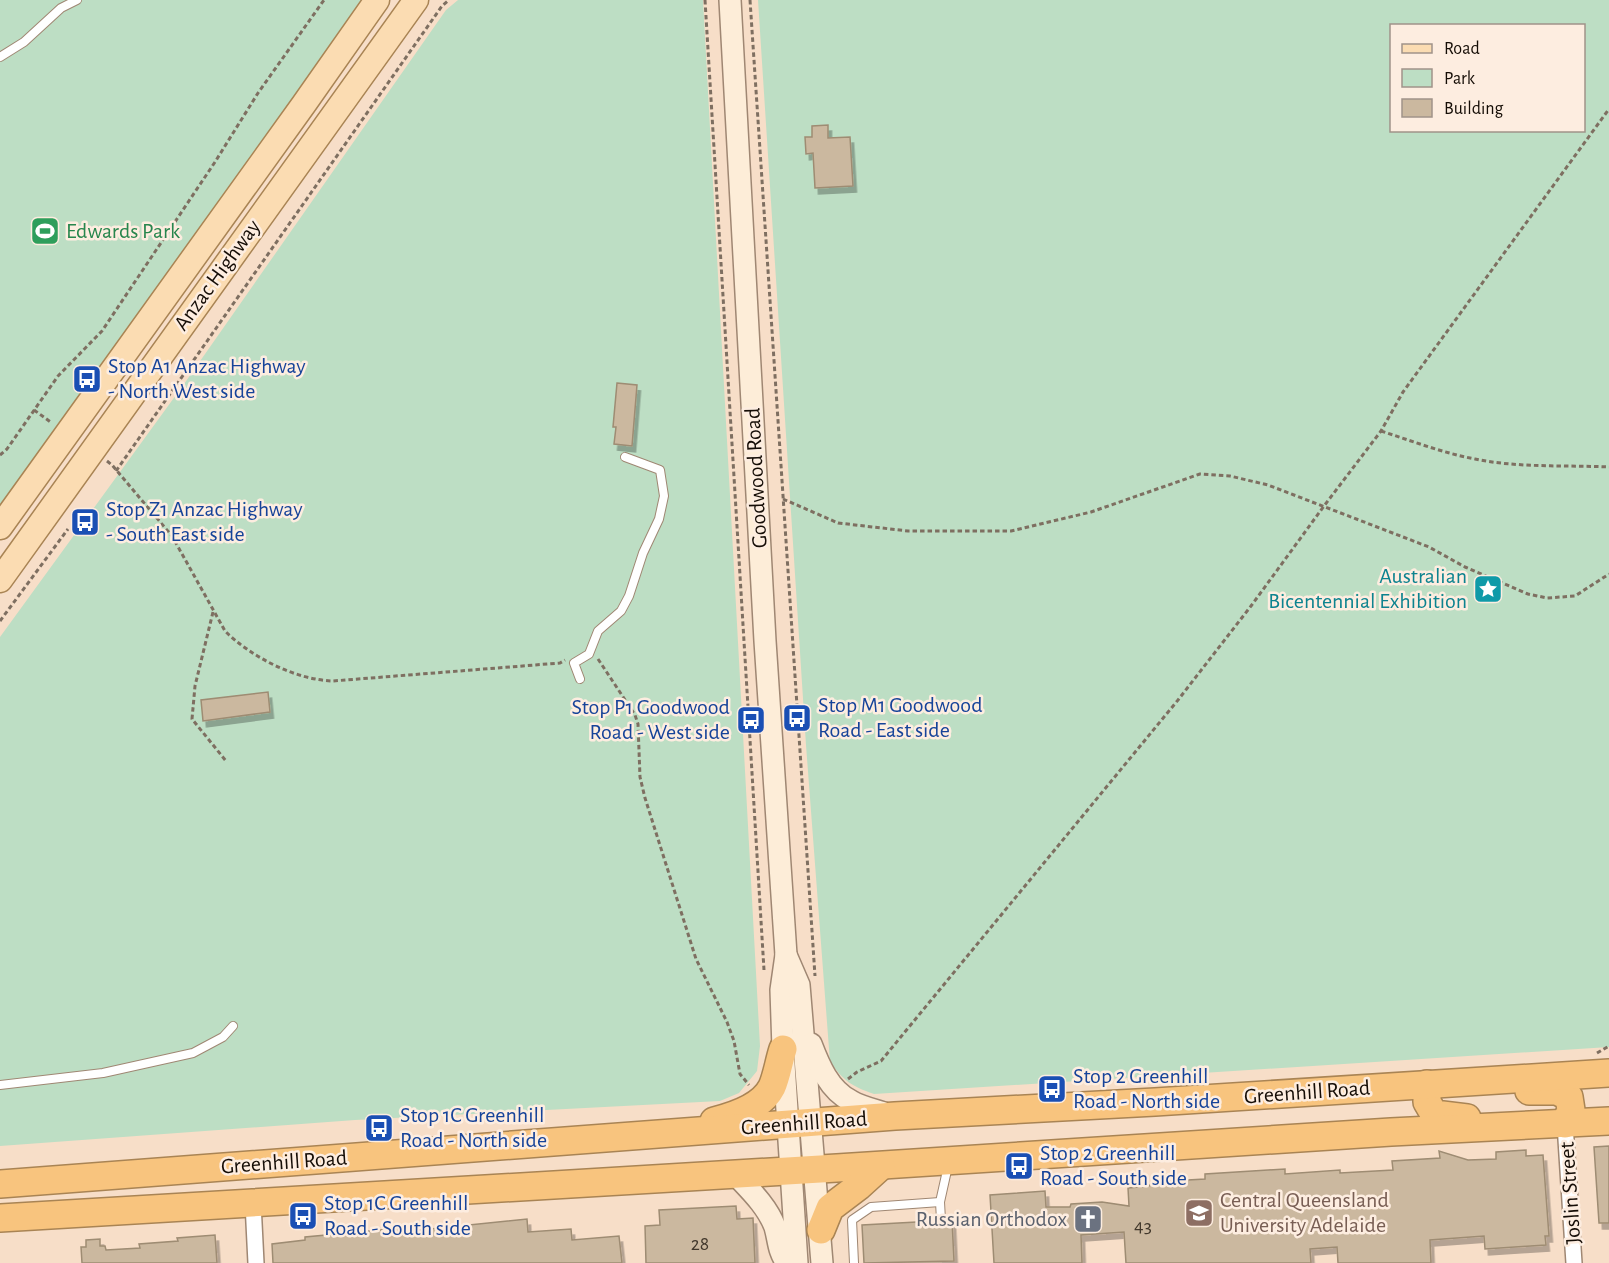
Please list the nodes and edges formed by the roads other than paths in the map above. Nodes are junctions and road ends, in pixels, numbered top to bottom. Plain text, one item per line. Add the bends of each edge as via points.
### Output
1 (77, 0) edge
2 (377, 0) edge
3 (416, 0) edge
4 (730, 0) edge
5 (0, 57) edge
6 (626, 457) dead end
7 (0, 527) edge
8 (0, 580) edge
9 (579, 679) dead end
10 (786, 955) junction
11 (803, 1024) junction
12 (233, 1026) dead end
13 (783, 1049) junction
14 (1602, 1064) edge
15 (1490, 1080) junction
16 (1427, 1084) junction
17 (0, 1085) edge
18 (895, 1116) junction
19 (1609, 1121) edge
20 (800, 1123) junction
21 (1565, 1124) junction
22 (1487, 1128) junction
23 (676, 1132) junction
24 (383, 1155) junction
25 (949, 1161) junction
26 (881, 1166) junction
27 (803, 1170) junction
28 (735, 1174) junction
29 (54, 1180) junction
30 (0, 1184) edge
31 (477, 1190) junction
32 (940, 1202) junction
33 (253, 1203) junction
34 (142, 1209) junction
35 (0, 1218) edge
36 (941, 1220) dead end
37 (821, 1230) junction
38 (256, 1263) edge
39 (787, 1263) edge
40 (797, 1263) edge
41 (822, 1263) edge
42 (854, 1263) edge
43 (1574, 1263) edge

1 - 5 lane via 61,8 24,42
2 - 7 main road, Anzac Highway
3 - 8 main road, Anzac Highway
4 - 10 main road, Goodwood Road
6 - 9 lane via 660,470 664,496 659,519 621,611 598,631 589,654 574,663
10 - 11 main road, Goodwood Road via 799,985
10 - 13 main road, Goodwood Road via 781,990
11 - 18 main road via 820,1067 834,1089 850,1101
11 - 20 main road, Goodwood Road
12 - 17 lane via 223,1037 193,1053 103,1073
13 - 20 main road, Goodwood Road
13 - 23 highway via 772,1087 762,1098 745,1110
14 - 15 highway, Greenhill Road
15 - 16 highway, Greenhill Road
15 - 21 highway via 1527,1091 1557,1091 1569,1097 1571,1110
16 - 18 highway, Greenhill Road
16 - 22 highway via 1427,1102 1434,1114 1467,1118
18 - 20 highway, Greenhill Road
19 - 21 highway, Greenhill Road
20 - 23 highway, Greenhill Road
20 - 27 main road, Goodwood Road
21 - 22 highway, Greenhill Road
21 - 43 street, Joslin Street
22 - 25 highway, Greenhill Road
23 - 24 highway, Greenhill Road
24 - 29 highway, Greenhill Road
24 - 31 highway via 421,1163 463,1161 474,1166
25 - 26 highway, Greenhill Road
25 - 32 lane
26 - 27 highway, Greenhill Road
26 - 37 highway via 830,1208
27 - 28 highway, Greenhill Road
27 - 37 main road, Goodwood Road
27 - 40 main road, Goodwood Road
28 - 31 highway, Greenhill Road
28 - 39 main road via 765,1208
29 - 30 highway, Greenhill Road
29 - 34 highway via 55,1194 67,1198 111,1196
31 - 33 highway, Greenhill Road
32 - 36 lane
32 - 42 lane via 871,1207 852,1220
33 - 34 highway, Greenhill Road
33 - 38 street
34 - 35 highway, Greenhill Road
37 - 41 main road, Goodwood Road

